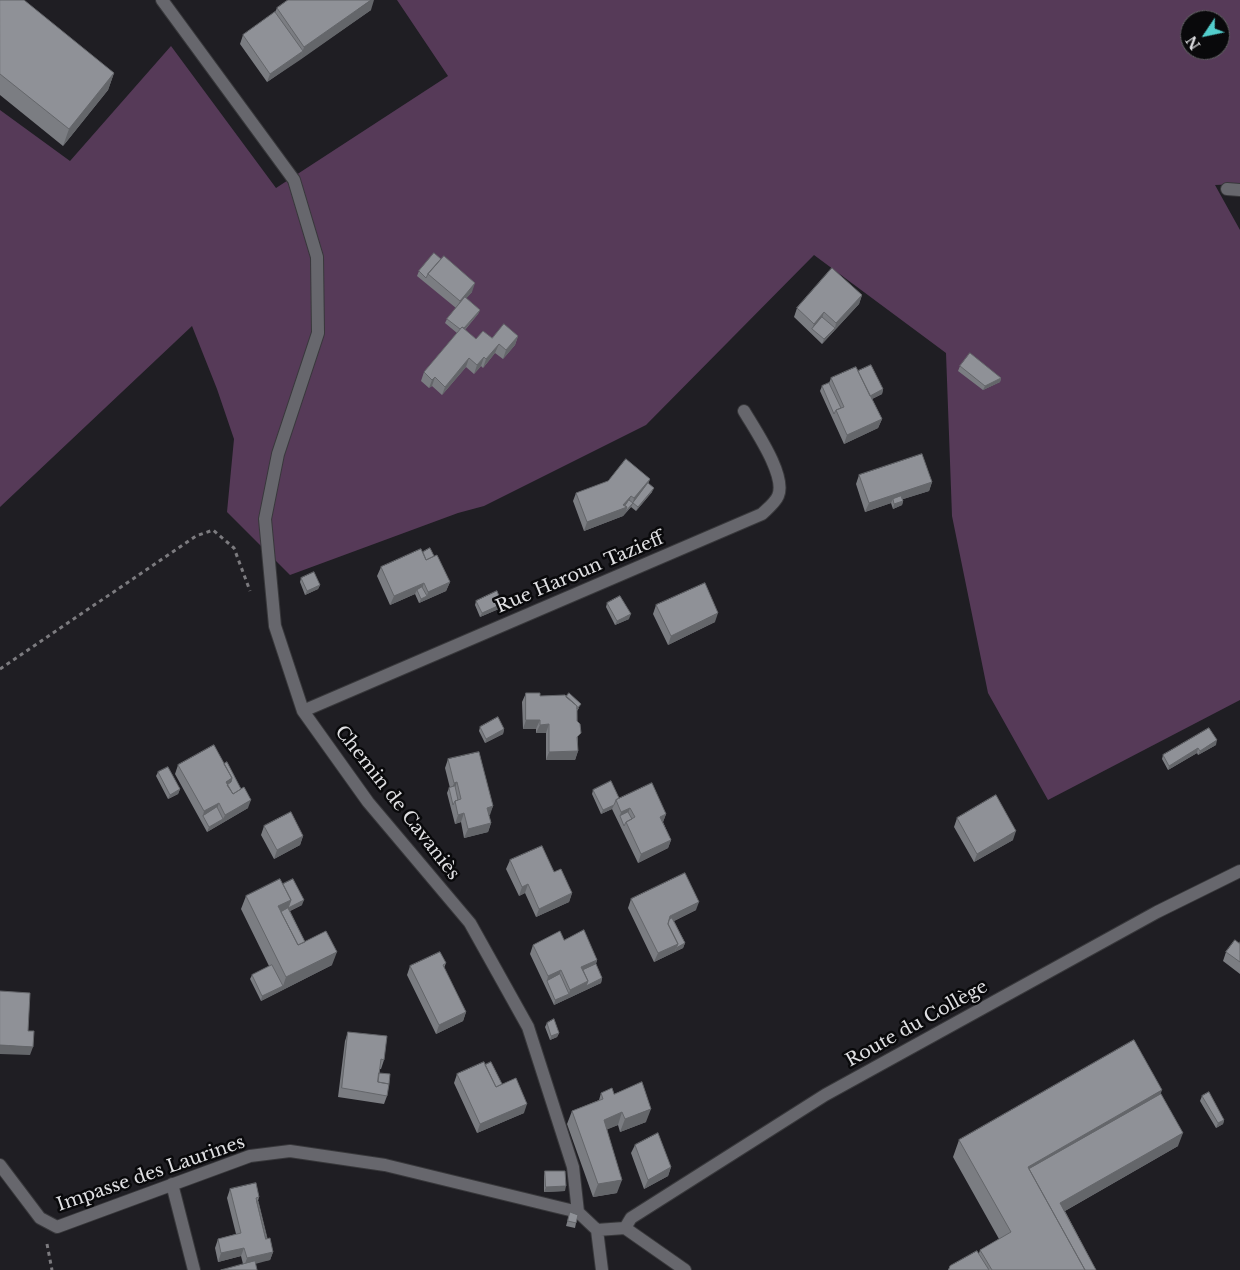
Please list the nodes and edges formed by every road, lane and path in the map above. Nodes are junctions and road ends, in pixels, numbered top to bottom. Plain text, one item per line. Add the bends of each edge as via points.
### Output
1 (162, 0) edge
2 (1226, 189) dead end
3 (1240, 190) edge
4 (744, 411) dead end
5 (251, 593) dead end
6 (0, 669) edge
7 (303, 711) junction
8 (1240, 871) edge
9 (0, 1165) edge
10 (172, 1184) junction
11 (578, 1212) junction
12 (625, 1228) junction
13 (597, 1230) junction
14 (194, 1270) edge
15 (602, 1270) edge
16 (685, 1270) edge

1 - 7 street, Chemin de Cavaniès via 294,180 317,257 318,333 278,454 265,519 275,626
2 - 3 street
4 - 7 street, Rue Haroun Tazieff via 775,466 780,486 777,497 762,514
5 - 6 path via 234,548 213,530 196,536
7 - 11 street, Chemin de Cavaniès via 368,802 470,923 528,1027 573,1168
8 - 12 street, Route du Collège via 1157,912 825,1095 631,1218
9 - 10 street, Impasse des Laurines via 40,1218 57,1226
10 - 11 street, Impasse des Laurines via 250,1156 290,1151 385,1165
10 - 14 street
11 - 13 street, Impasse des Laurines
12 - 13 street
12 - 16 street
13 - 15 street

